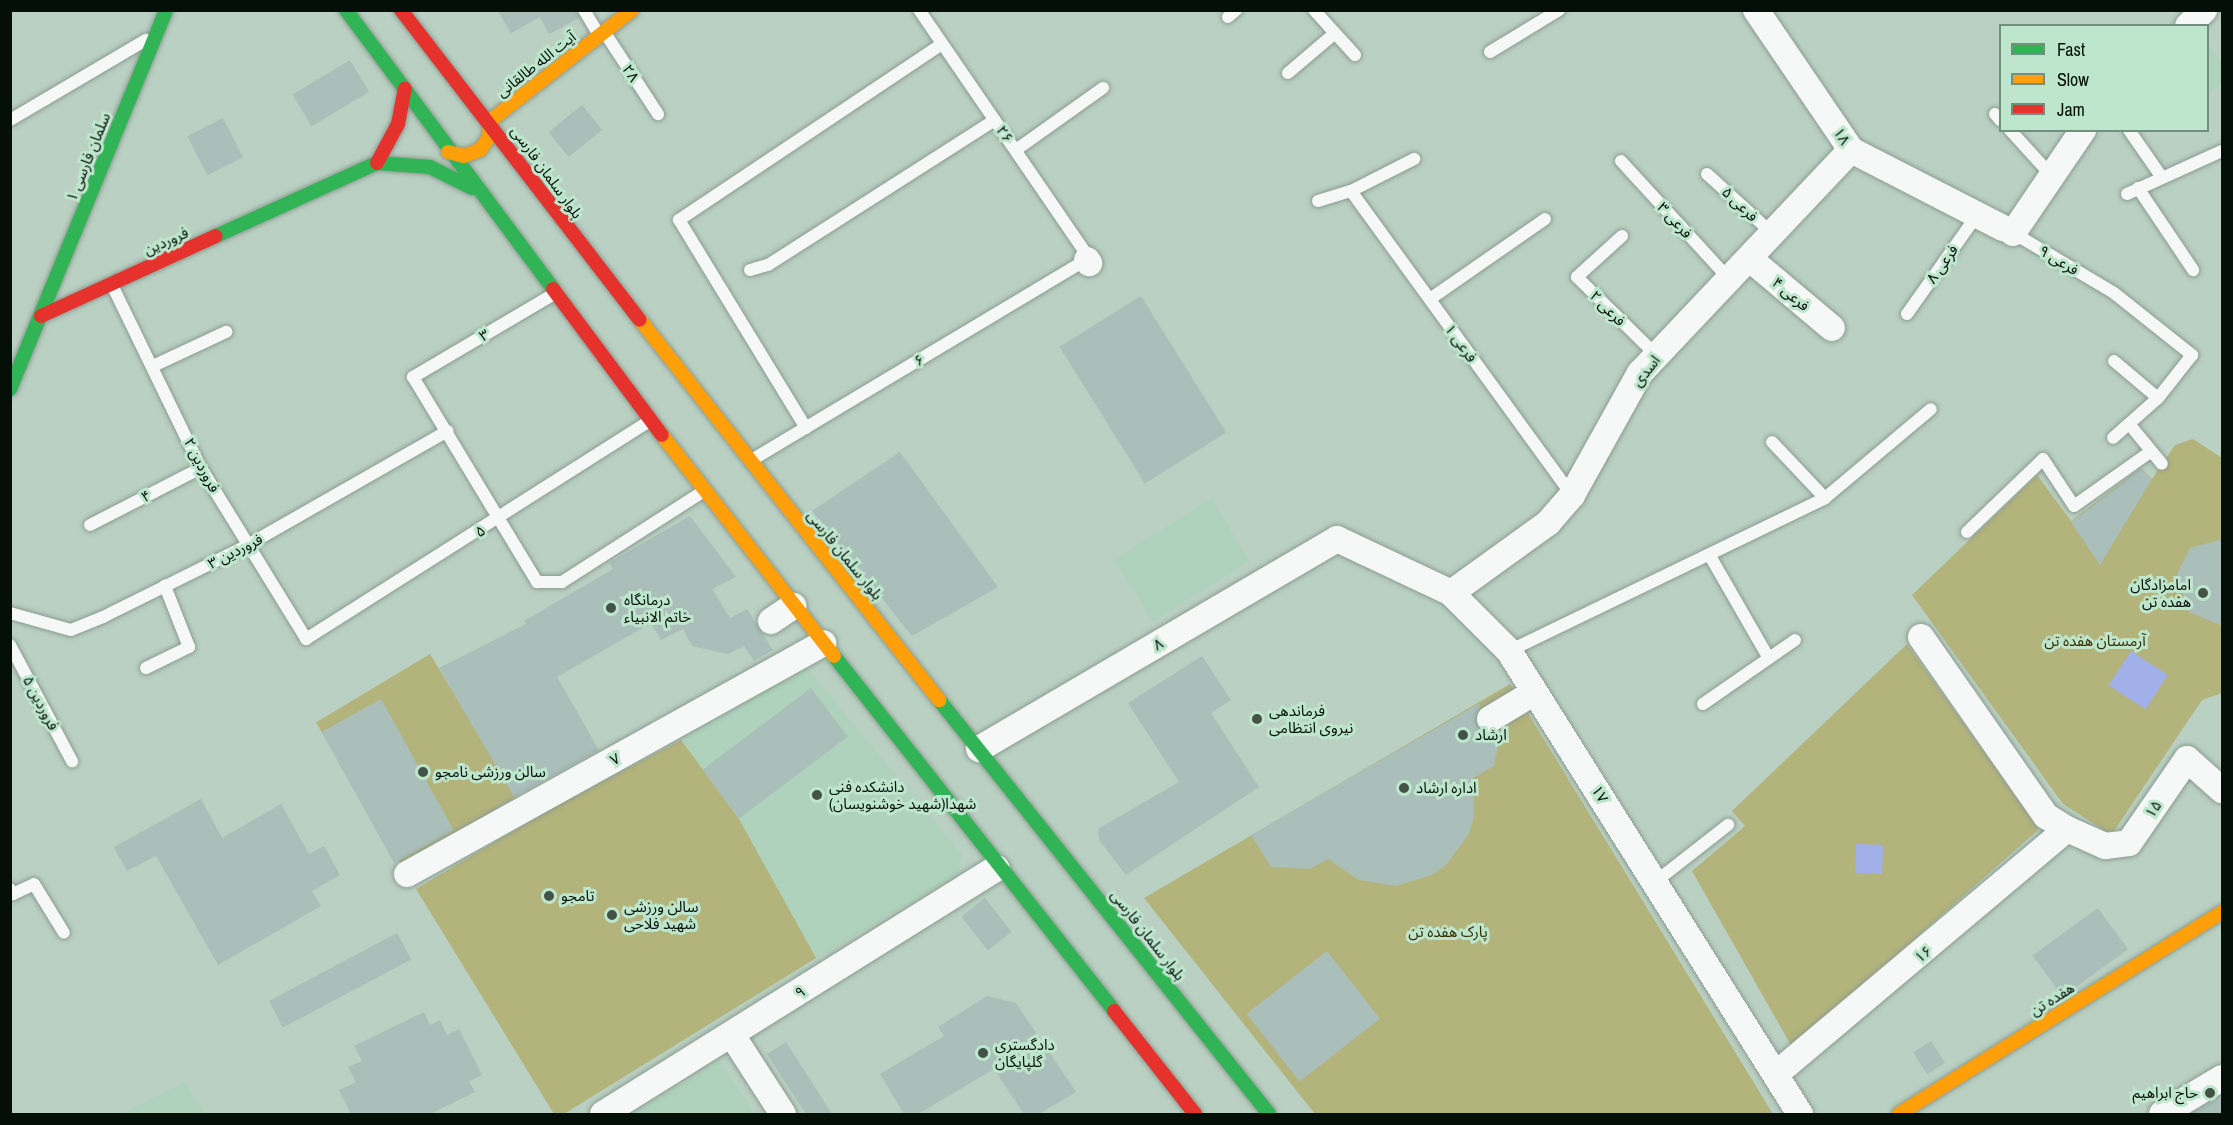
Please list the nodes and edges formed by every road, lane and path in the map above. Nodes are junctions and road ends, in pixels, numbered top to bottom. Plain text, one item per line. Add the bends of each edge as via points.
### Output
1 (166, 10) edge
2 (346, 10) edge
3 (401, 10) edge
4 (585, 10) edge
5 (632, 10) edge
6 (920, 10) edge
7 (1314, 10) edge
8 (1559, 10) edge
9 (1756, 10) edge
10 (2204, 10) edge
11 (2190, 24) edge
12 (157, 33) junction
13 (601, 34) junction
14 (1334, 34) junction
15 (940, 45) junction
16 (1490, 52) dead end
17 (1355, 55) dead end
18 (1288, 73) dead end
19 (1103, 88) dead end
20 (405, 89) junction
21 (658, 114) dead end
22 (10, 120) edge
23 (995, 120) junction
24 (490, 121) junction
25 (2012, 132) edge
26 (2130, 132) edge
27 (2076, 133) edge
28 (1016, 150) junction
29 (1851, 150) junction
30 (2223, 151) edge
31 (447, 152) junction
32 (1414, 159) dead end
33 (1620, 161) dead end
34 (377, 163) junction
35 (1707, 174) dead end
36 (2051, 175) junction
37 (2161, 176) junction
38 (513, 179) dead end
39 (537, 183) junction
40 (500, 188) dead end
41 (1351, 191) junction
42 (478, 192) junction
43 (1318, 201) dead end
44 (494, 212) junction
45 (1977, 215) junction
46 (1545, 219) dead end
47 (2008, 231) junction
48 (1773, 234) junction
49 (1622, 236) dead end
50 (1750, 259) junction
51 (1088, 260) joint
52 (750, 270) dead end
53 (2193, 270) dead end
54 (1730, 280) junction
55 (111, 284) junction
56 (555, 293) junction
57 (1430, 299) junction
58 (1907, 314) dead end
59 (41, 316) junction
60 (1832, 328) dead end
61 (226, 332) dead end
62 (1657, 356) junction
63 (2114, 361) dead end
64 (153, 366) junction
65 (10, 389) edge
66 (2158, 398) junction
67 (1931, 409) dead end
68 (652, 420) junction
69 (2130, 425) junction
70 (806, 428) junction
71 (448, 431) junction
72 (2113, 438) dead end
73 (1772, 442) dead end
74 (2150, 452) junction
75 (749, 462) junction
76 (2162, 464) dead end
77 (201, 468) junction
78 (702, 491) junction
79 (1572, 495) junction
80 (1825, 498) junction
81 (498, 520) junction
82 (90, 525) dead end
83 (1967, 532) dead end
84 (1337, 539) joint
85 (246, 546) junction
86 (1710, 556) junction
87 (165, 586) junction
88 (1451, 593) junction
89 (793, 606) junction
90 (10, 613) edge
91 (771, 621) dead end
92 (1921, 637) dead end
93 (306, 639) joint
94 (1795, 640) dead end
95 (823, 643) junction
96 (10, 645) edge
97 (1509, 651) junction
98 (1768, 657) junction
99 (146, 669) dead end
100 (1534, 692) junction
101 (1703, 704) dead end
102 (1490, 719) dead end
103 (979, 749) junction
104 (72, 761) dead end
105 (2223, 790) edge
106 (1728, 825) dead end
107 (2067, 829) junction
108 (996, 868) junction
109 (406, 874) dead end
110 (1655, 882) junction
111 (10, 888) edge
112 (2223, 912) edge
113 (64, 933) dead end
114 (732, 1035) junction
115 (1776, 1074) junction
116 (2223, 1078) edge
117 (603, 1114) edge
118 (783, 1114) edge
119 (1195, 1114) edge
120 (1269, 1114) edge
121 (1800, 1114) edge
122 (1899, 1114) edge
123 (2162, 1114) edge

1 - 12 main road, سلمان فارسی ۱
2 - 20 main road
3 - 24 main road, بلوار سلمان فارسی
4 - 13 lane, ۲۸
5 - 13 main road, آیت الله طالقانی
6 - 15 lane, ۲۶
7 - 14 lane
8 - 16 lane
9 - 29 street, ۱۸
10 - 11 street
12 - 22 lane
12 - 59 main road, سلمان فارسی ۱
13 - 21 lane, ۲۸
13 - 24 main road, آیت الله طالقانی
14 - 17 lane
14 - 18 lane
15 - 23 lane, ۲۶
15 - 70 lane via 679,220
19 - 28 lane
20 - 31 main road
20 - 34 main road via 398,124
23 - 28 lane, ۲۶
23 - 52 lane via 768,265
24 - 31 main road via 489,137 480,150 464,156
24 - 39 main road, بلوار سلمان فارسی
25 - 36 lane
26 - 37 lane
27 - 36 street
28 - 51 lane, ۲۶
29 - 45 street, ۱۸
29 - 48 street, اسدی
30 - 37 lane
31 - 42 main road
32 - 41 lane
33 - 54 lane, فرعی ۳
34 - 42 main road via 429,167
34 - 55 main road, فروردین
35 - 48 lane, فرعی ۵
36 - 47 street
37 - 53 lane via 2132,191
38 - 39 main road
39 - 75 main road, بلوار سلمان فارسی
40 - 44 main road
41 - 43 lane
41 - 57 lane, فرعی ۱
42 - 44 main road
44 - 56 main road
45 - 47 street, ۱۸
45 - 58 lane, فرعی ۸
46 - 57 lane
47 - 66 lane, فرعی ۹ via 2114,293 2192,355
48 - 50 street, اسدی
49 - 62 lane, فرعی ۲ via 1577,277
50 - 54 street, اسدی
50 - 60 street, فرعی ۴
51 - 70 lane, ۶
54 - 62 street, اسدی
55 - 59 main road, فروردین
55 - 64 lane, فروردین ۲
56 - 68 main road
56 - 71 lane, ۳ via 413,377
57 - 79 lane, فرعی ۱
59 - 65 main road
61 - 64 lane
62 - 79 street, اسدی via 1640,373
63 - 66 lane
64 - 77 lane, فروردین ۲
66 - 69 lane
67 - 80 lane
68 - 78 main road
68 - 81 lane, ۵
69 - 72 lane
69 - 74 lane
70 - 75 lane, ۶
71 - 81 lane
71 - 85 lane, فروردین ۳
73 - 80 lane
74 - 76 lane
74 - 83 lane via 2074,506 2043,459
75 - 103 main road, بلوار سلمان فارسی via 841,568
77 - 82 lane, ۴
77 - 85 lane, فروردین ۲
78 - 81 lane via 562,582 537,582
78 - 89 main road
79 - 88 street, اسدی via 1548,523
80 - 86 lane
81 - 93 lane, ۵
84 - 88 street, ۱۷
84 - 103 street, ۸ via 1206,603
85 - 87 lane, فروردین ۳
85 - 93 lane, فروردین ۲
86 - 97 lane
86 - 98 lane
87 - 90 lane, فروردین ۳ via 72,630
87 - 99 lane via 189,647
88 - 97 street, ۱۷
89 - 91 street
89 - 95 main road
92 - 107 street via 2046,816
94 - 98 lane
95 - 108 main road
95 - 109 street, ۷ via 561,781 540,807 459,837
96 - 104 lane, فروردین ۵
97 - 100 street, ۱۷
98 - 101 lane
100 - 102 street
100 - 110 street, ۱۷
103 - 120 main road, بلوار سلمان فارسی
105 - 107 street, ۱۵ via 2187,759 2129,843 2105,846
106 - 110 lane
107 - 115 street, ۱۶
108 - 114 street, ۹
108 - 119 main road
110 - 115 street, ۱۷
111 - 113 lane via 14,894 34,884
112 - 122 main road, هفده تن
114 - 117 street, ۹
114 - 118 street
115 - 121 street, ۱۷
116 - 123 street

